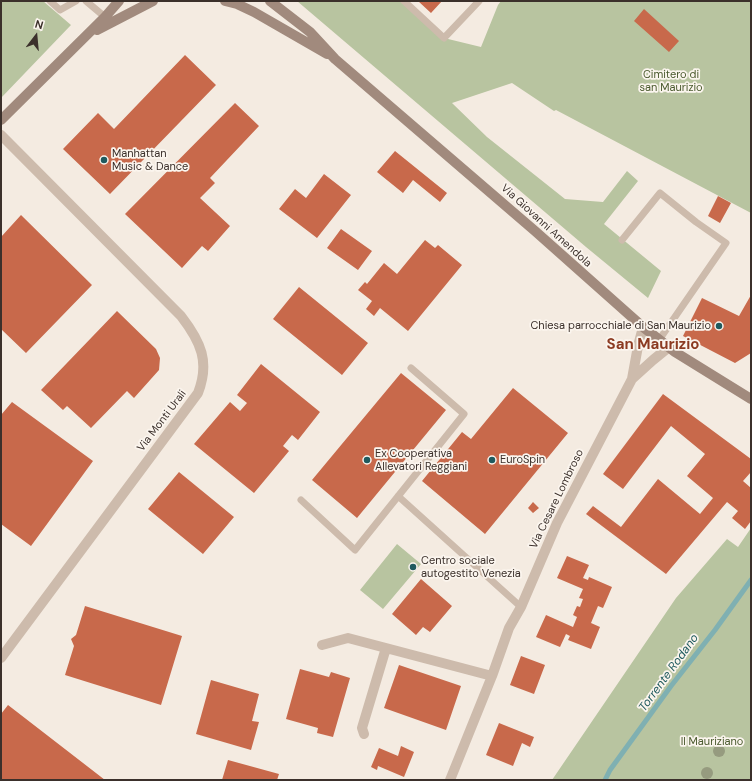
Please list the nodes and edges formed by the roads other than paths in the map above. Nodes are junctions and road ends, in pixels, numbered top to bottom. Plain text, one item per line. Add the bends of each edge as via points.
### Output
1 (50, 1) edge
2 (76, 1) edge
3 (86, 1) edge
4 (119, 1) edge
5 (153, 1) edge
6 (225, 1) edge
7 (270, 1) edge
8 (404, 1) edge
9 (479, 1) edge
10 (105, 17) junction
11 (86, 36) junction
12 (335, 59) junction
13 (1, 120) edge
14 (1, 135) edge
15 (622, 240) dead end
16 (643, 328) junction
17 (659, 340) junction
18 (669, 347) junction
19 (411, 368) dead end
20 (632, 379) junction
21 (751, 399) edge
22 (398, 496) junction
23 (301, 500) dead end
24 (521, 607) junction
25 (322, 645) dead end
26 (386, 648) junction
27 (1, 658) edge
28 (492, 676) junction
29 (364, 734) dead end
30 (450, 780) edge

1 - 2 lane via 60,10
3 - 10 lane
4 - 10 main road
5 - 11 main road
6 - 12 main road, Via Giovanni Amendola via 254,12
7 - 12 main road, Via Giovanni Amendola via 310,32
8 - 9 lane via 444,38
10 - 11 main road
11 - 13 main road
12 - 16 main road, Via Giovanni Amendola via 518,216
14 - 27 street, Via Monti Urali via 181,316 193,331 204,364 198,393
15 - 17 lane via 660,192 726,243
16 - 17 main road, Via Giovanni Amendola
16 - 20 street, Via Cesare Lombroso
17 - 18 main road, Via Giovanni Amendola
18 - 20 street, Via Cesare Lombroso
18 - 21 main road, Via Giovanni Amendola
19 - 22 lane via 464,414
20 - 24 street, Via Cesare Lombroso via 557,523
22 - 23 lane via 355,550
22 - 24 lane
24 - 28 street, Via Cesare Lombroso via 508,628
25 - 26 street via 348,638
26 - 28 street
26 - 29 street via 362,728
28 - 30 street, Via Cesare Lombroso

